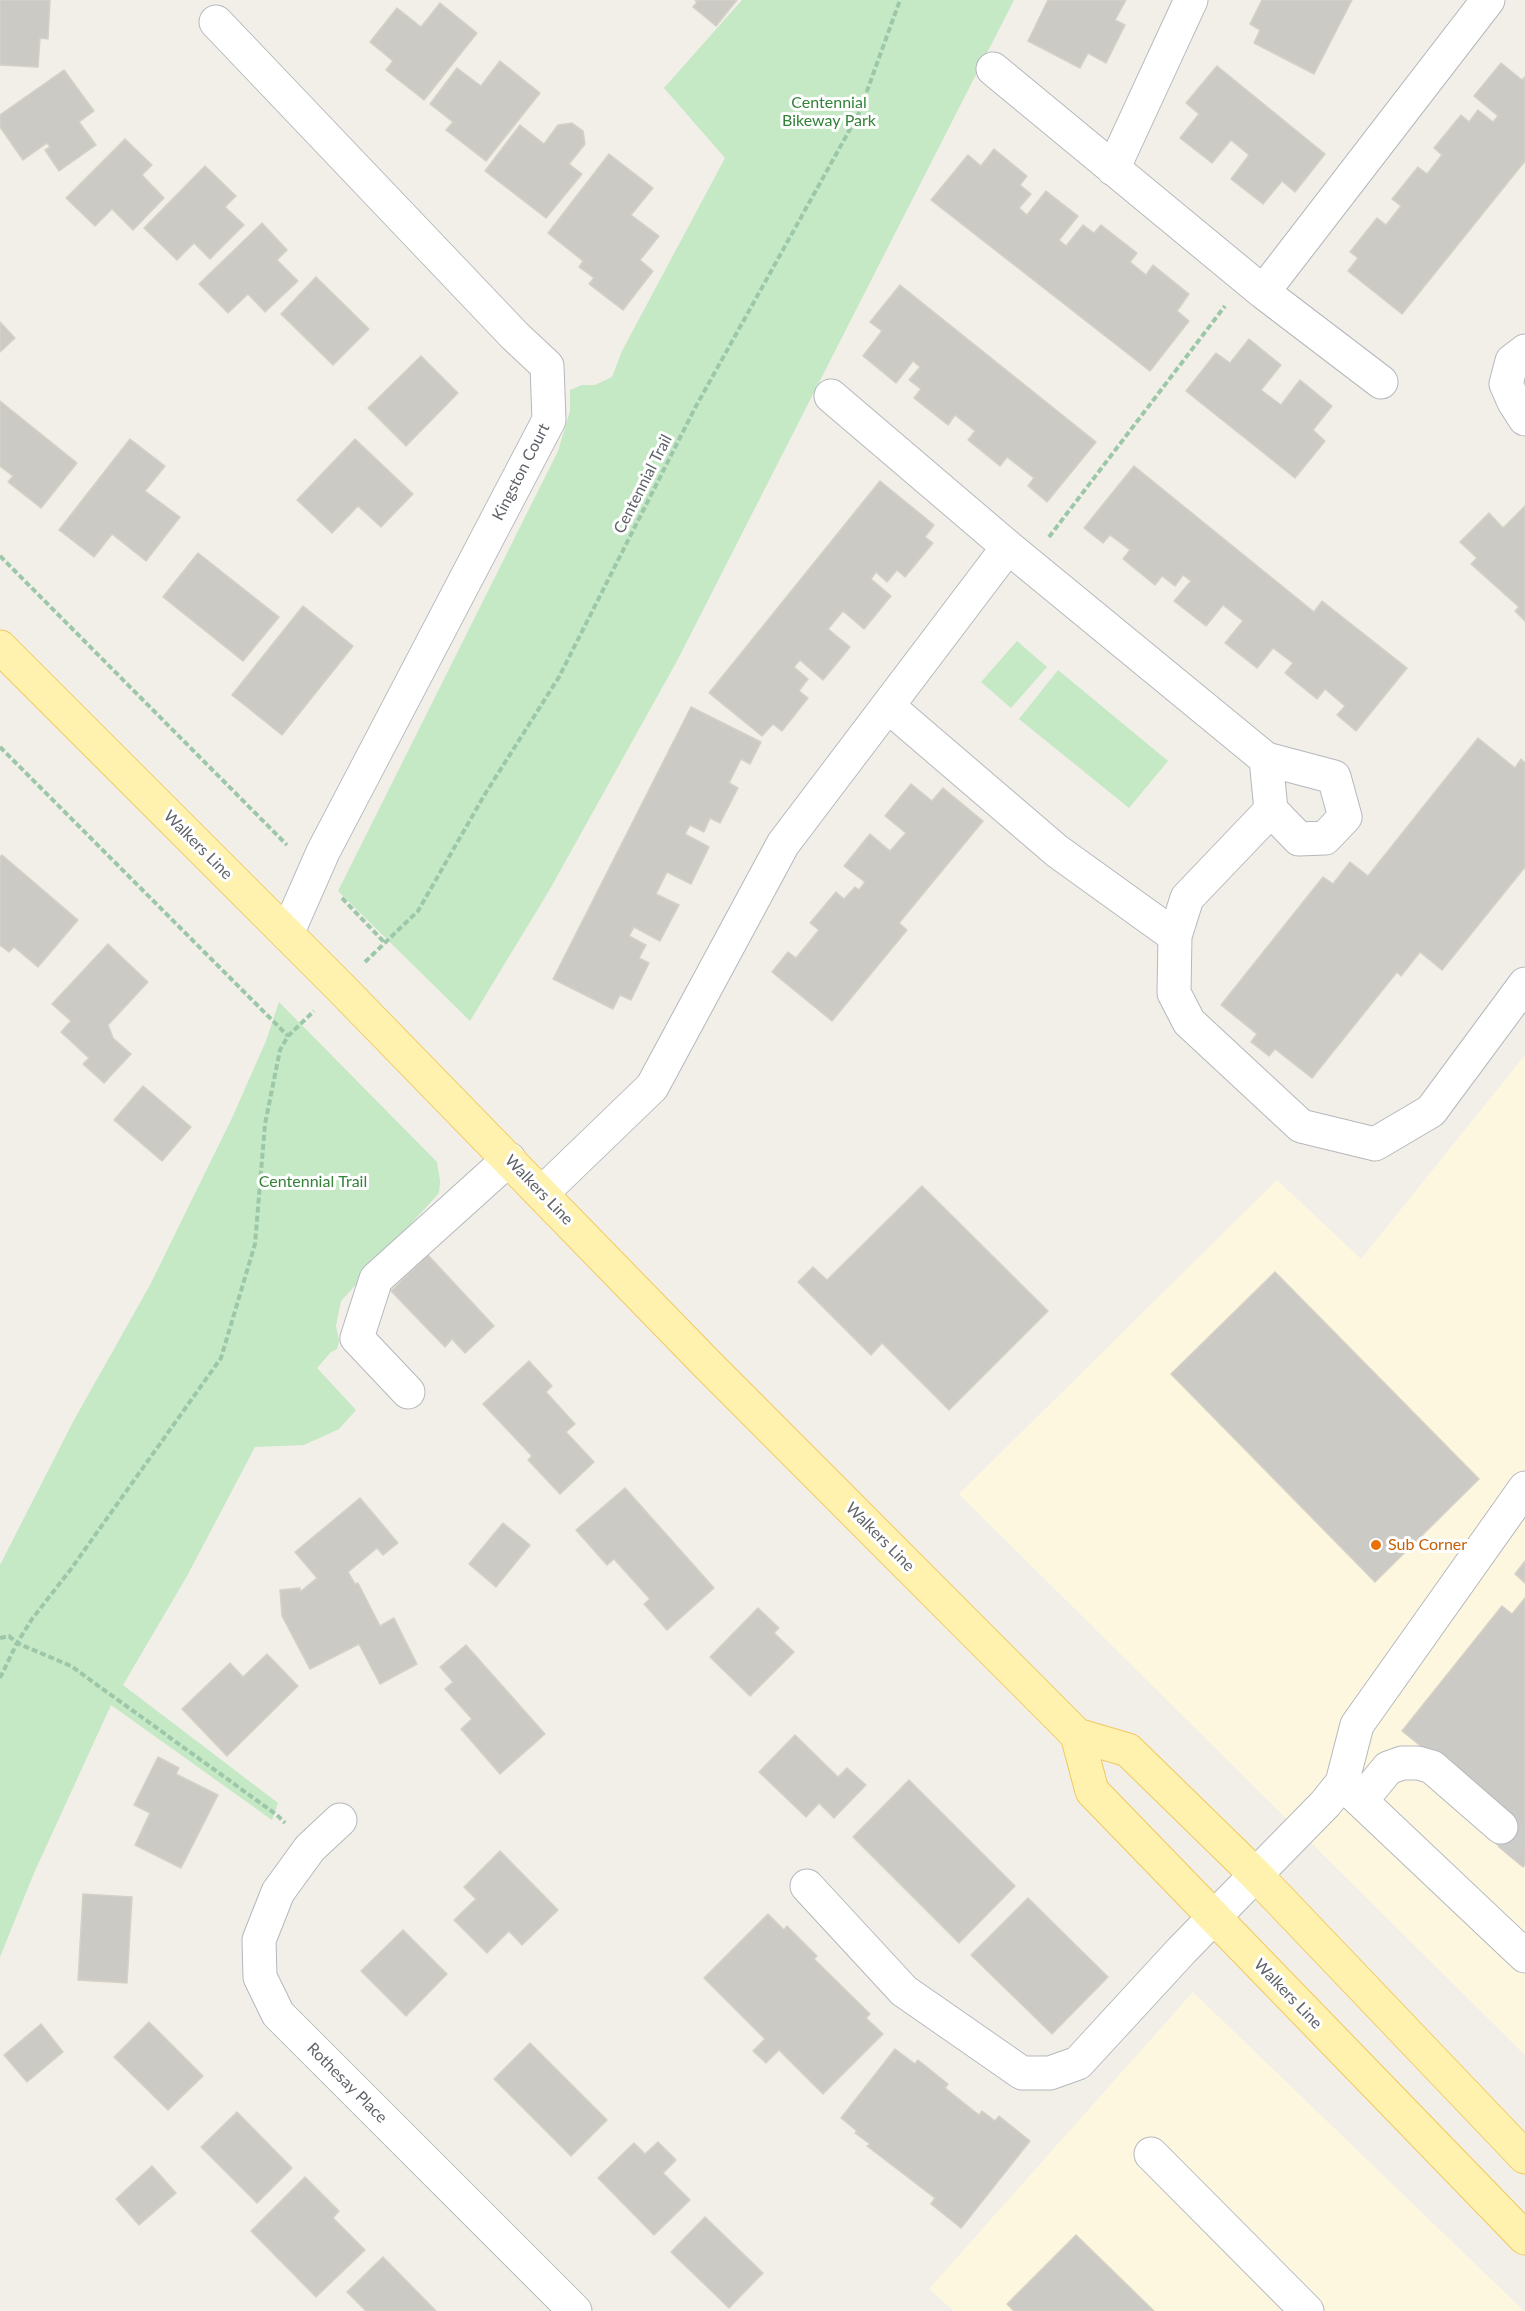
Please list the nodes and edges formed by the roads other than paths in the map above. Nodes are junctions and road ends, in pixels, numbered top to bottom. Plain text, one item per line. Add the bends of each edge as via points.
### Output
1 (1191, 0) edge
2 (1488, 0) edge
3 (216, 22) dead end
4 (993, 69) dead end
5 (1113, 169) junction
6 (1254, 285) junction
7 (1525, 351) edge
8 (1381, 382) dead end
9 (831, 396) dead end
10 (1525, 419) edge
11 (1019, 555) junction
12 (0, 647) edge
13 (889, 707) junction
14 (1266, 759) junction
15 (1271, 810) junction
16 (286, 934) junction
17 (1175, 936) junction
18 (1525, 984) edge
19 (509, 1159) junction
20 (542, 1193) junction
21 (408, 1392) dead end
22 (1525, 1488) edge
23 (1077, 1735) junction
24 (1352, 1792) junction
25 (340, 1820) dead end
26 (1501, 1827) tunnel mouth
27 (1255, 1874) junction
28 (807, 1886) dead end
29 (1215, 1917) junction
30 (1525, 1956) edge
31 (1525, 2157) edge
32 (1525, 2238) edge
33 (575, 2311) edge
34 (1276, 2311) edge
35 (1307, 2311) edge

1 - 5 street
2 - 6 street
3 - 16 street, Kingston Court via 547,366 549,420 314,871
4 - 5 street
5 - 6 street
6 - 8 street
7 - 10 street via 1512,361 1506,384
9 - 11 street
11 - 13 street
11 - 14 street
12 - 16 main road, Walkers Line
13 - 17 street via 1057,851
13 - 20 street via 783,844 652,1087
14 - 15 street
14 - 15 street via 1334,777 1345,817 1325,838 1299,838
15 - 17 street via 1187,898
16 - 19 main road, Walkers Line
17 - 18 street via 1174,993 1189,1022 1301,1126 1374,1144 1431,1111
19 - 20 main road, Walkers Line
19 - 21 street via 376,1279 357,1338
20 - 23 main road, Walkers Line
22 - 24 street via 1357,1725
23 - 27 main road, Walkers Line via 1128,1750
23 - 29 main road, Walkers Line via 1092,1791
24 - 26 street via 1388,1768 1418,1763 1432,1767
24 - 27 street via 1325,1804
24 - 30 street
25 - 33 street, Rothesay Place via 310,1848 278,1892 259,1940 260,1977 278,2014
27 - 29 street
27 - 31 main road, Walkers Line
28 - 29 street via 904,1990 1022,2073 1050,2073 1078,2063
29 - 32 main road, Walkers Line
34 - 35 street via 1144,2162

